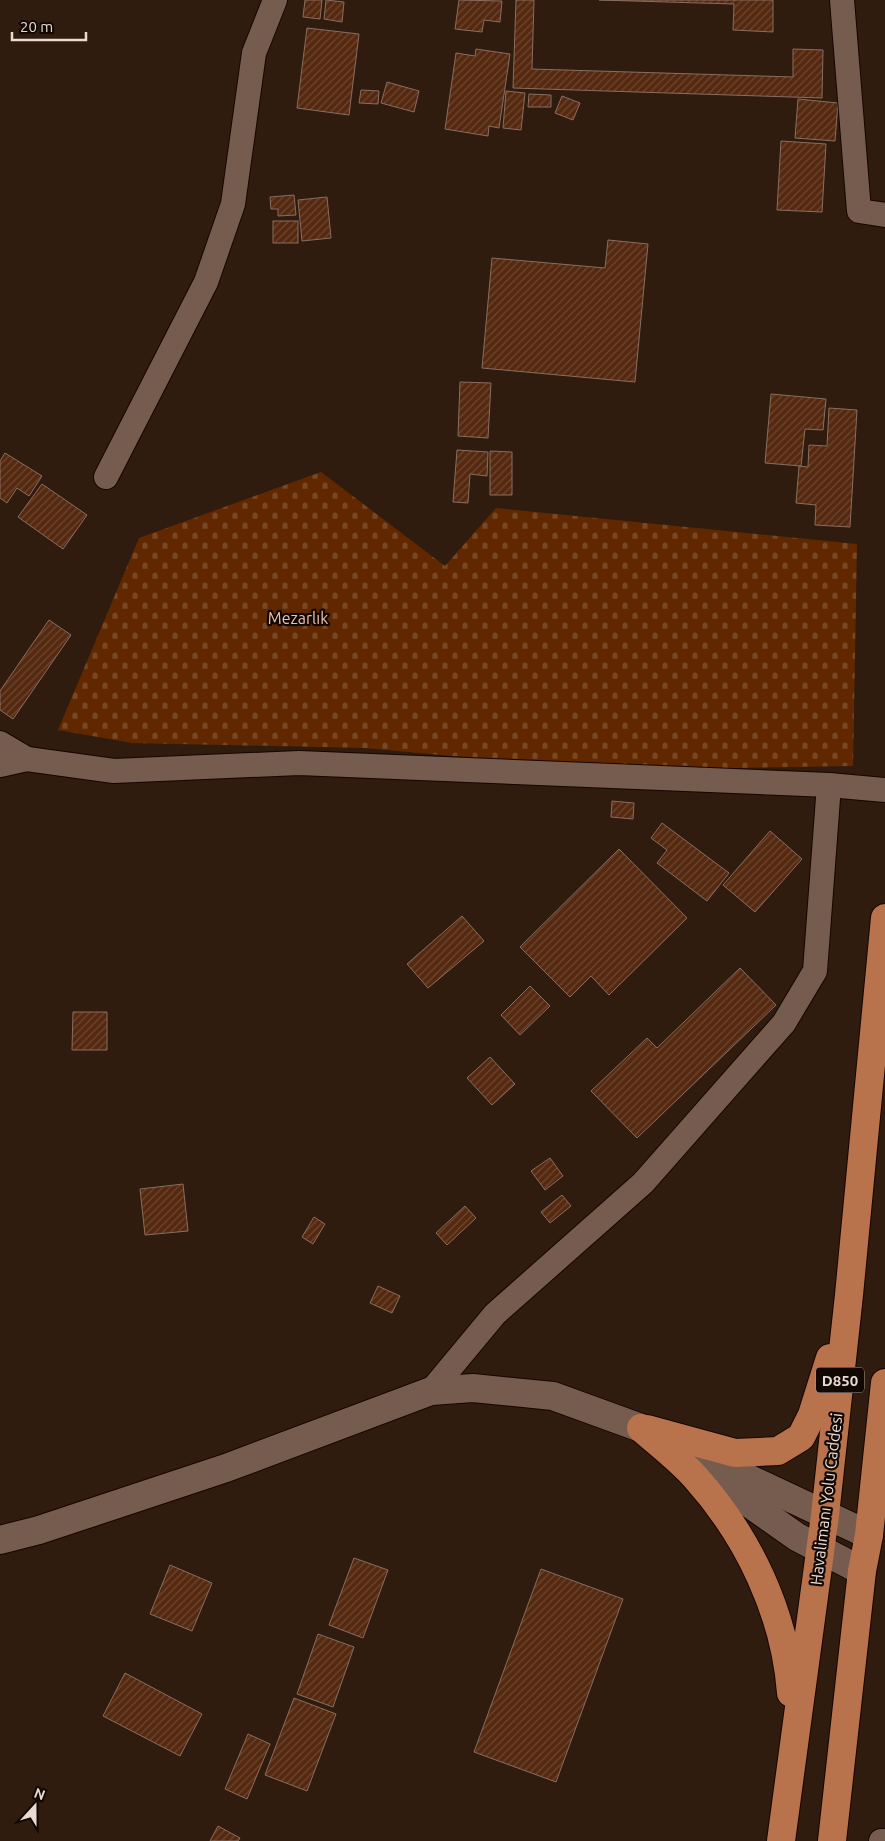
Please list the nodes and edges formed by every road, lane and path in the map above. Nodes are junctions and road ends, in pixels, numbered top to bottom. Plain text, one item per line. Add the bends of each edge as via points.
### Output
1 (275, 0) edge
2 (842, 0) edge
3 (885, 215) edge
4 (106, 477) dead end
5 (0, 743) edge
6 (26, 759) junction
7 (0, 765) edge
8 (829, 785) junction
9 (885, 790) edge
10 (885, 918) edge
11 (849, 1294) junction
12 (885, 1383) edge
13 (431, 1391) junction
14 (641, 1428) junction
15 (825, 1515) junction
16 (869, 1535) junction
17 (0, 1540) edge
18 (820, 1549) junction
19 (862, 1571) junction
20 (795, 1739) junction
21 (781, 1841) edge
22 (832, 1841) edge

1 - 4 street via 254,54 232,204 206,282
2 - 3 street via 859,211
5 - 6 street
6 - 7 street
6 - 8 street via 114,771 299,763
8 - 9 street
8 - 13 street via 815,971 784,1023 643,1183 495,1314
10 - 11 highway, Havalimanı Yolu Caddesi / D850
11 - 14 highway via 812,1415 801,1436 778,1451 735,1453
11 - 15 highway, Havalimanı Yolu Caddesi / D850
12 - 16 highway, D850
13 - 14 street via 473,1388 553,1396
13 - 17 street via 226,1468
14 - 15 street
14 - 18 street via 797,1537
14 - 20 highway via 695,1476 738,1533 770,1598 789,1667
15 - 16 street
15 - 18 highway, Havalimanı Yolu Caddesi / D850
16 - 19 highway, D850
18 - 19 street
18 - 20 highway, Havalimanı Yolu Caddesi / D850
19 - 22 highway, D850
20 - 21 highway, Havalimanı Yolu Caddesi / D850

